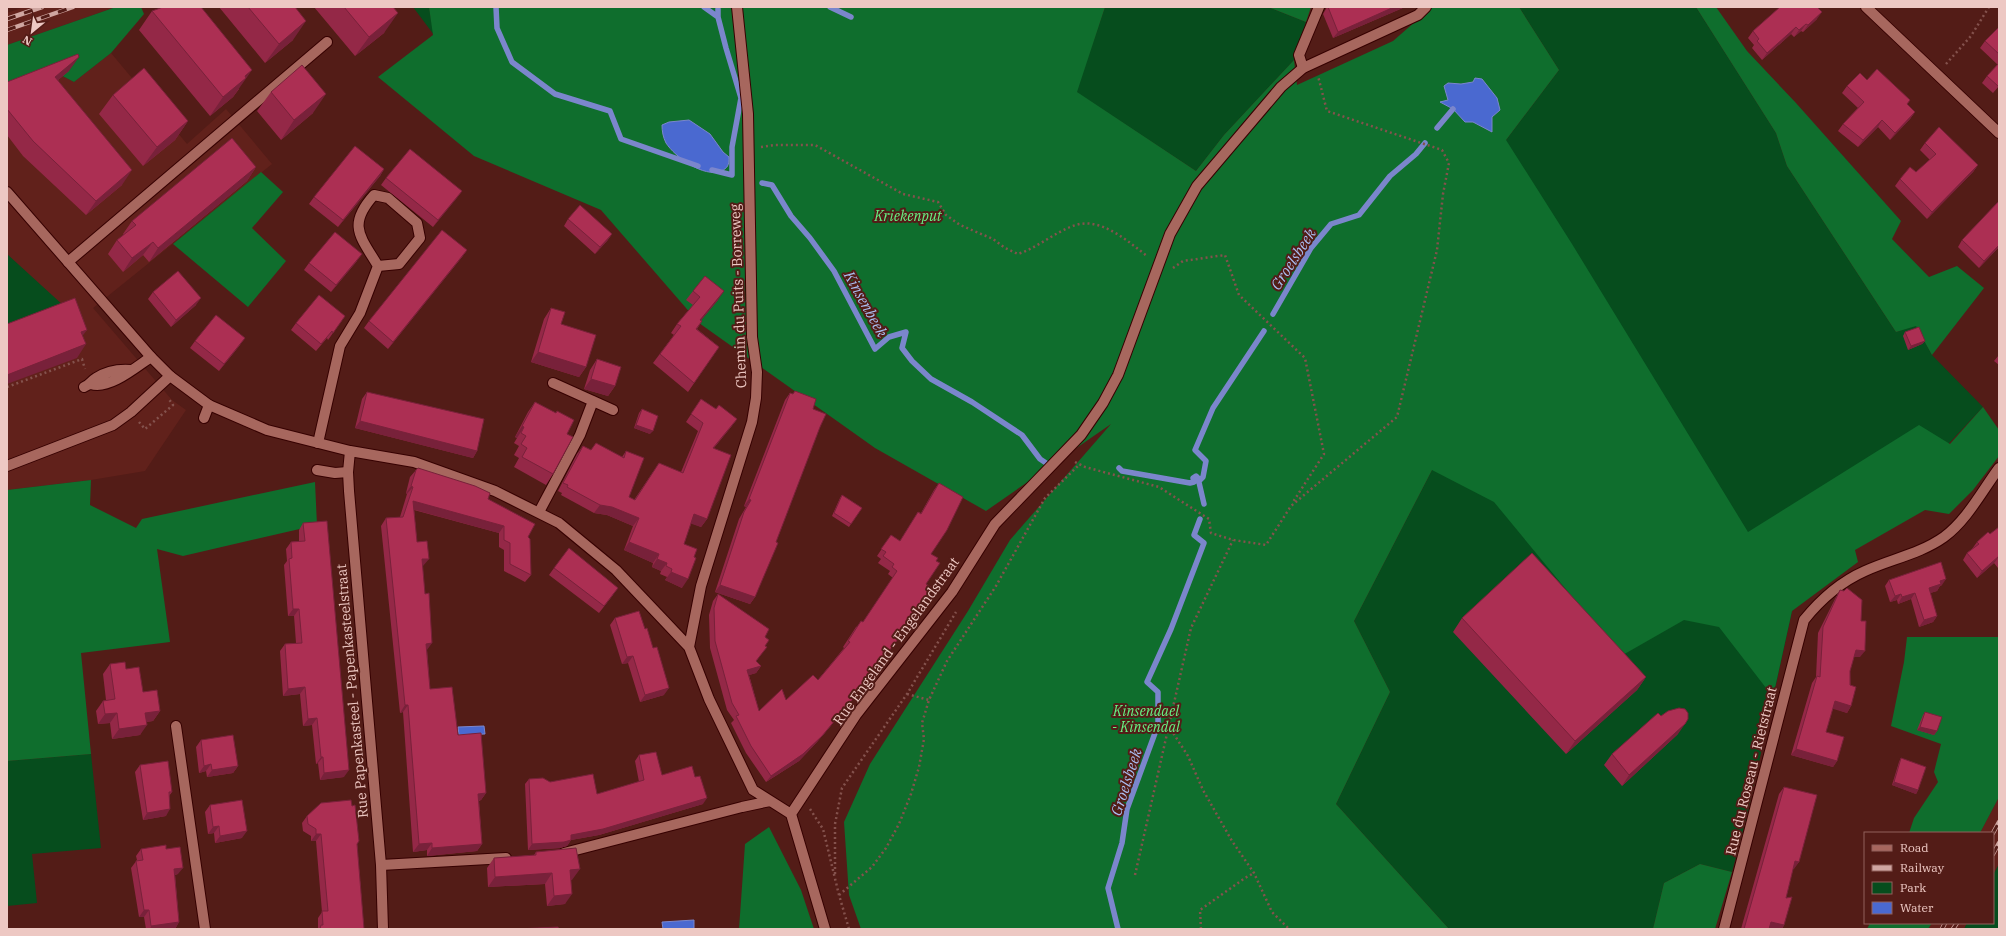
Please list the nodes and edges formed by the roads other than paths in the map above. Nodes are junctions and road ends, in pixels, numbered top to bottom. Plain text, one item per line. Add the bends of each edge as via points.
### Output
1 (737, 7) edge
2 (1319, 7) edge
3 (1426, 7) edge
4 (1866, 7) edge
5 (327, 42) dead end
6 (1303, 68) junction
7 (1999, 133) edge
8 (7, 192) edge
9 (68, 262) junction
10 (378, 266) junction
11 (151, 357) junction
12 (170, 376) junction
13 (553, 383) dead end
14 (88, 386) road end
15 (593, 401) junction
16 (209, 405) junction
17 (614, 410) dead end
18 (204, 418) dead end
19 (318, 443) junction
20 (350, 451) junction
21 (7, 466) edge
22 (1999, 468) edge
23 (317, 470) dead end
24 (348, 472) junction
25 (539, 512) junction
26 (689, 647) junction
27 (176, 726) dead end
28 (770, 801) junction
29 (791, 814) junction
30 (553, 854) edge
31 (516, 857) edge
32 (381, 865) junction
33 (205, 929) edge
34 (383, 929) edge
35 (825, 929) edge
36 (1724, 929) edge

1 - 26 street, Chemin du Puits - Borreweg via 748,114 751,325 756,398 752,422 701,586
2 - 6 street via 1299,55
3 - 6 street, Rue Engeland - Engelandstraat via 1418,15
4 - 7 street
5 - 9 street
6 - 29 street, Rue Engeland - Engelandstraat via 1281,87 1197,186 1183,209 1158,264 1118,375 1103,403 1081,435 995,524 952,592 856,715
8 - 9 street
9 - 11 street
10 - 10 street via 360,237 358,220 374,195 388,198 417,223 420,238 399,264
10 - 19 street via 360,313 340,346
11 - 12 street
11 - 14 street via 121,378 99,387
12 - 16 street
12 - 21 street via 131,412 112,425
13 - 15 street
15 - 17 street
15 - 25 street via 580,435
16 - 18 street
16 - 19 street via 267,430
19 - 20 street
20 - 24 street, Rue Papenkasteel - Papenkasteelstraat
20 - 25 street via 414,462 495,491
22 - 36 street, Rue du Roseau - Rietstraat via 1964,518 1944,537 1916,552 1865,571 1840,585 1826,595 1804,620
23 - 24 street
24 - 32 street, Rue Papenkasteel - Papenkasteelstraat
25 - 26 street via 570,531 616,570
26 - 28 street via 709,699 753,790
27 - 33 street
28 - 29 street
28 - 30 street
29 - 35 street
31 - 32 street
32 - 34 street, Rue Papenkasteel - Papenkasteelstraat

